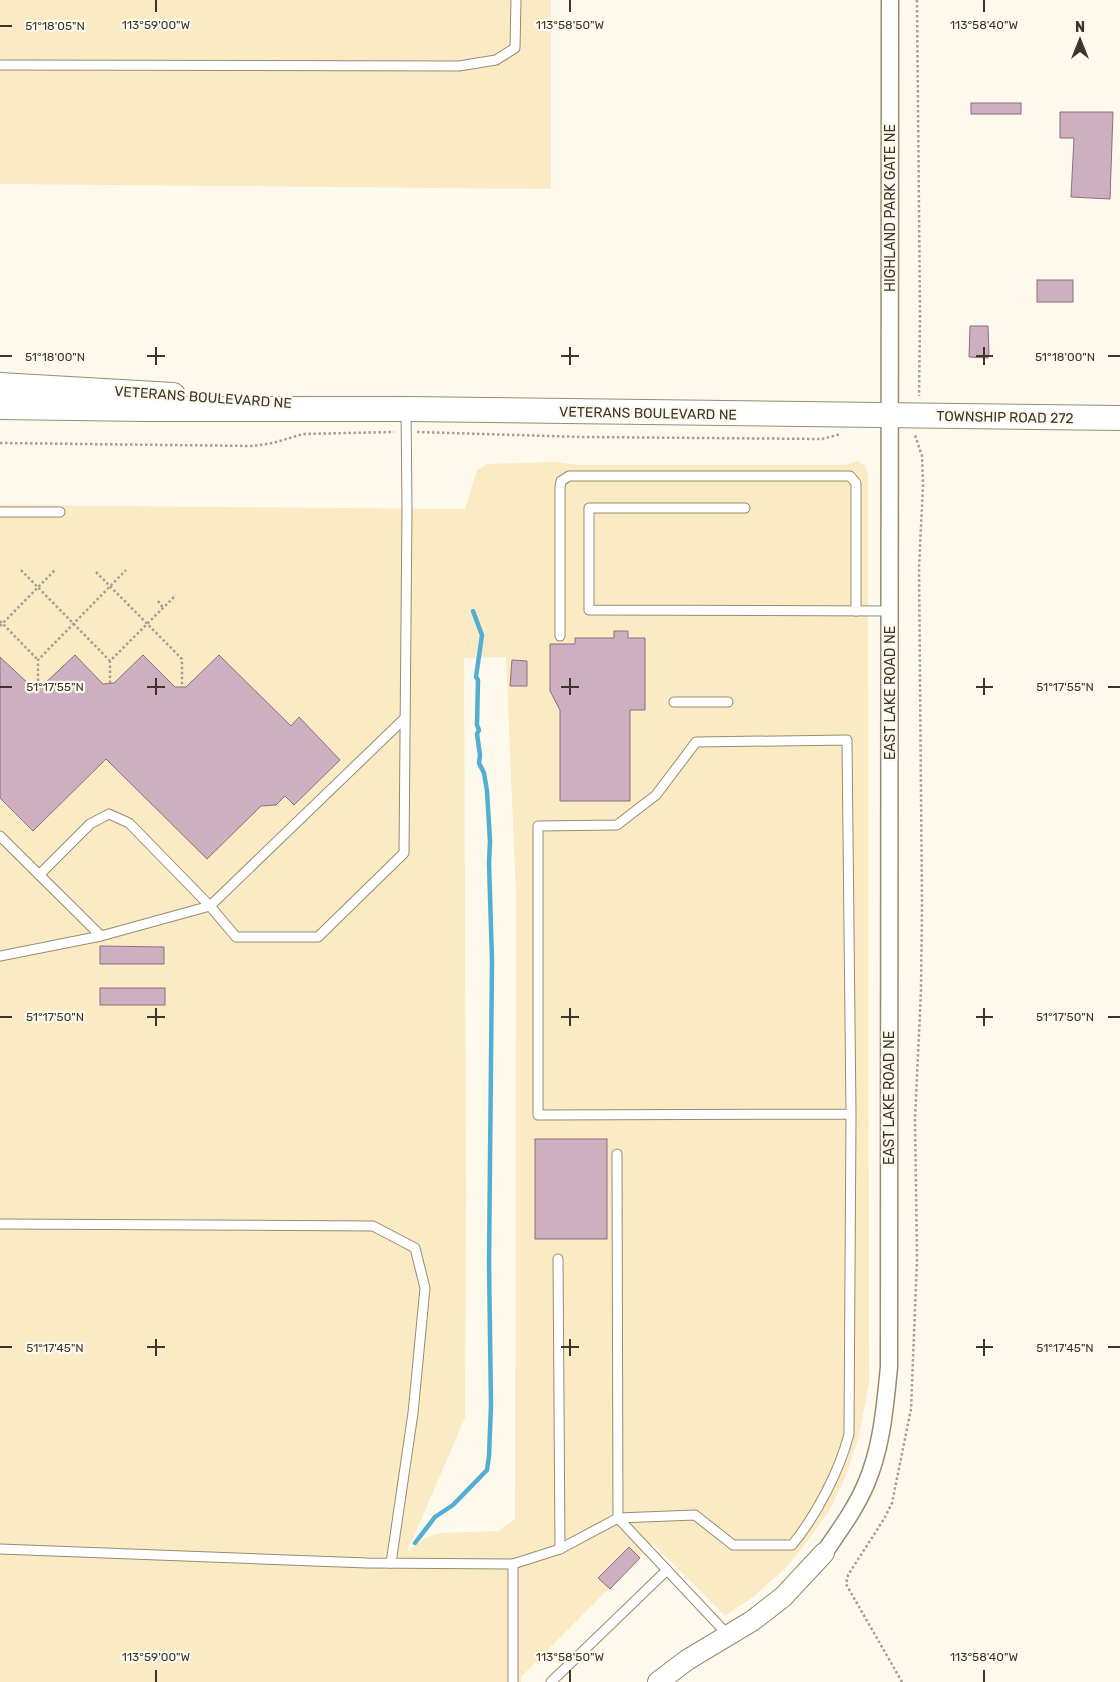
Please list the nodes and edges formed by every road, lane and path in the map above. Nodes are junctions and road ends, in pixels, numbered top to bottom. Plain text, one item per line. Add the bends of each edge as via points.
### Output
1 (516, 0) edge
2 (890, 0) edge
3 (917, 0) edge
4 (0, 66) edge
5 (0, 385) edge
6 (920, 385) dead end
7 (0, 407) edge
8 (890, 416) junction
9 (1120, 418) edge
10 (407, 421) junction
11 (843, 434) dead end
12 (915, 435) dead end
13 (0, 443) edge
14 (745, 508) dead end
15 (0, 512) edge
16 (60, 512) dead end
17 (56, 569) dead end
18 (21, 570) dead end
19 (126, 570) dead end
20 (96, 572) dead end
21 (38, 587) junction
22 (110, 587) junction
23 (176, 595) dead end
24 (158, 601) dead end
25 (163, 608) junction
26 (856, 611) junction
27 (890, 611) junction
28 (1, 624) edge
29 (74, 624) junction
30 (147, 624) junction
31 (560, 636) dead end
32 (38, 660) junction
33 (110, 661) junction
34 (110, 684) dead end
35 (38, 686) dead end
36 (182, 687) dead end
37 (674, 702) dead end
38 (728, 702) dead end
39 (405, 718) junction
40 (0, 836) edge
41 (39, 875) junction
42 (210, 906) junction
43 (101, 936) junction
44 (0, 956) edge
45 (850, 1114) junction
46 (618, 1154) dead end
47 (0, 1224) edge
48 (558, 1259) dead end
49 (618, 1518) junction
50 (0, 1549) edge
51 (560, 1549) junction
52 (824, 1553) joint
53 (391, 1563) junction
54 (513, 1564) junction
55 (667, 1570) junction
56 (728, 1635) junction
57 (512, 1682) edge
58 (551, 1682) edge
59 (658, 1682) edge
60 (902, 1682) edge

1 - 4 lane via 515,48 496,60 459,66
2 - 8 street, HIGHLAND PARK GATE NE
3 - 6 path
5 - 10 main road, VETERANS BOULEVARD NE
7 - 10 main road, VETERANS BOULEVARD NE via 145,409
8 - 9 main road, TOWNSHIP ROAD 272
8 - 10 main road, VETERANS BOULEVARD NE
8 - 27 street, EAST LAKE ROAD NE
10 - 11 path via 582,436 822,439
10 - 13 path via 303,434 253,446
10 - 39 lane
12 - 60 path via 922,456 919,568 922,904 911,1409 892,1503 848,1575 846,1584
14 - 26 lane via 589,508 589,610
15 - 16 lane
17 - 21 path
18 - 21 path
19 - 22 path
20 - 22 path
21 - 28 path
21 - 29 path
22 - 29 path
22 - 30 path
23 - 25 path
24 - 25 path
25 - 30 path
26 - 27 lane
26 - 31 lane via 856,483 850,476 569,476 561,481 560,487
27 - 52 street, EAST LAKE ROAD NE via 889,1367 881,1434 866,1483
28 - 32 path
29 - 32 path
29 - 33 path
30 - 33 path
30 - 36 path via 182,659
32 - 35 path
33 - 34 path
37 - 38 lane
39 - 42 lane
39 - 42 lane via 404,853 318,937 236,936
40 - 41 lane
41 - 42 lane via 90,824 109,814 129,823
41 - 43 lane
42 - 43 lane
43 - 44 lane
45 - 45 lane via 538,1115 538,826 617,825 656,795 696,742 847,740
45 - 49 lane via 849,1434 833,1477 810,1520 792,1545 733,1545 695,1515
46 - 49 lane
47 - 53 lane via 373,1226 415,1248 425,1288 413,1413
48 - 51 lane
49 - 51 lane
49 - 55 lane
50 - 53 lane
51 - 54 lane
52 - 56 street, EAST LAKE ROAD NE via 783,1597
53 - 54 lane
54 - 57 lane
55 - 56 lane
55 - 58 lane
56 - 59 street, EAST LAKE ROAD NE

